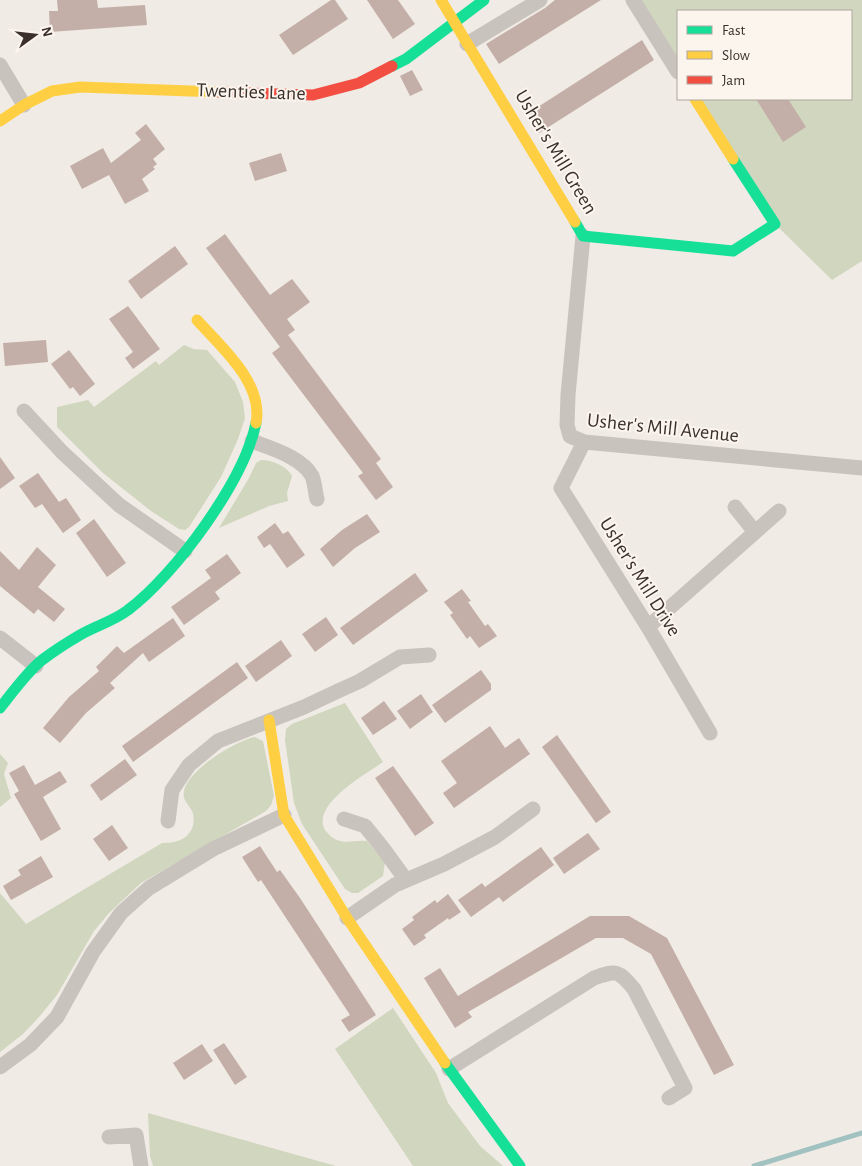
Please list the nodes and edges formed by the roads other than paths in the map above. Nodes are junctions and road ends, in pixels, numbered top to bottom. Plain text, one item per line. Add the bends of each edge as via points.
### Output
1 (441, 0) edge
2 (484, 0) edge
3 (540, 0) edge
4 (633, 0) edge
5 (456, 22) junction
6 (468, 44) junction
7 (0, 65) edge
8 (677, 70) edge
9 (696, 100) edge
10 (24, 104) junction
11 (0, 121) edge
12 (583, 236) junction
13 (197, 320) dead end
14 (24, 412) dead end
15 (252, 441) junction
16 (584, 442) junction
17 (862, 468) edge
18 (317, 499) dead end
19 (735, 506) dead end
20 (779, 511) dead end
21 (755, 532) junction
22 (185, 551) junction
23 (648, 627) junction
24 (0, 638) edge
25 (429, 655) dead end
26 (36, 666) junction
27 (0, 708) edge
28 (269, 720) junction
29 (710, 732) dead end
30 (532, 809) dead end
31 (284, 815) junction
32 (344, 819) dead end
33 (168, 821) dead end
34 (406, 880) junction
35 (347, 918) junction
36 (0, 1067) edge
37 (450, 1069) junction
38 (670, 1098) dead end
39 (109, 1138) dead end
40 (141, 1166) edge
41 (520, 1166) edge

1 - 5 street, Usher's Mill Green
2 - 5 street, Twenties Lane
3 - 6 street
4 - 8 street
5 - 6 street, Usher's Mill Green
5 - 10 street, Twenties Lane via 406,59 359,83 313,95 80,87 52,91
6 - 12 street, Usher's Mill Green
7 - 10 street
9 - 12 street, Usher's Mill Green via 775,224 733,251
10 - 11 street, Twenties Lane
12 - 16 street, Usher's Mill Avenue via 567,425 570,436
13 - 15 street via 241,368 254,392 258,413
14 - 22 street via 119,505
15 - 18 street via 298,462 312,476
15 - 22 street via 231,485
16 - 17 street, Usher's Mill Avenue
16 - 23 street, Usher's Mill Drive via 561,488
19 - 21 street
20 - 21 street
21 - 23 street
22 - 26 street via 164,577 127,610 80,635
23 - 29 street, Usher's Mill Drive
24 - 26 street
25 - 28 street via 400,657 360,681
26 - 27 street
28 - 31 street
28 - 33 street via 218,741 189,765 172,790
30 - 34 street via 495,837
31 - 35 street
31 - 36 street via 213,849 149,888 120,913 57,1017 30,1045
32 - 34 street via 365,826
34 - 35 street
35 - 37 street
37 - 38 street via 594,978 611,972 623,976 634,989 685,1088
37 - 41 street
39 - 40 street via 136,1135

